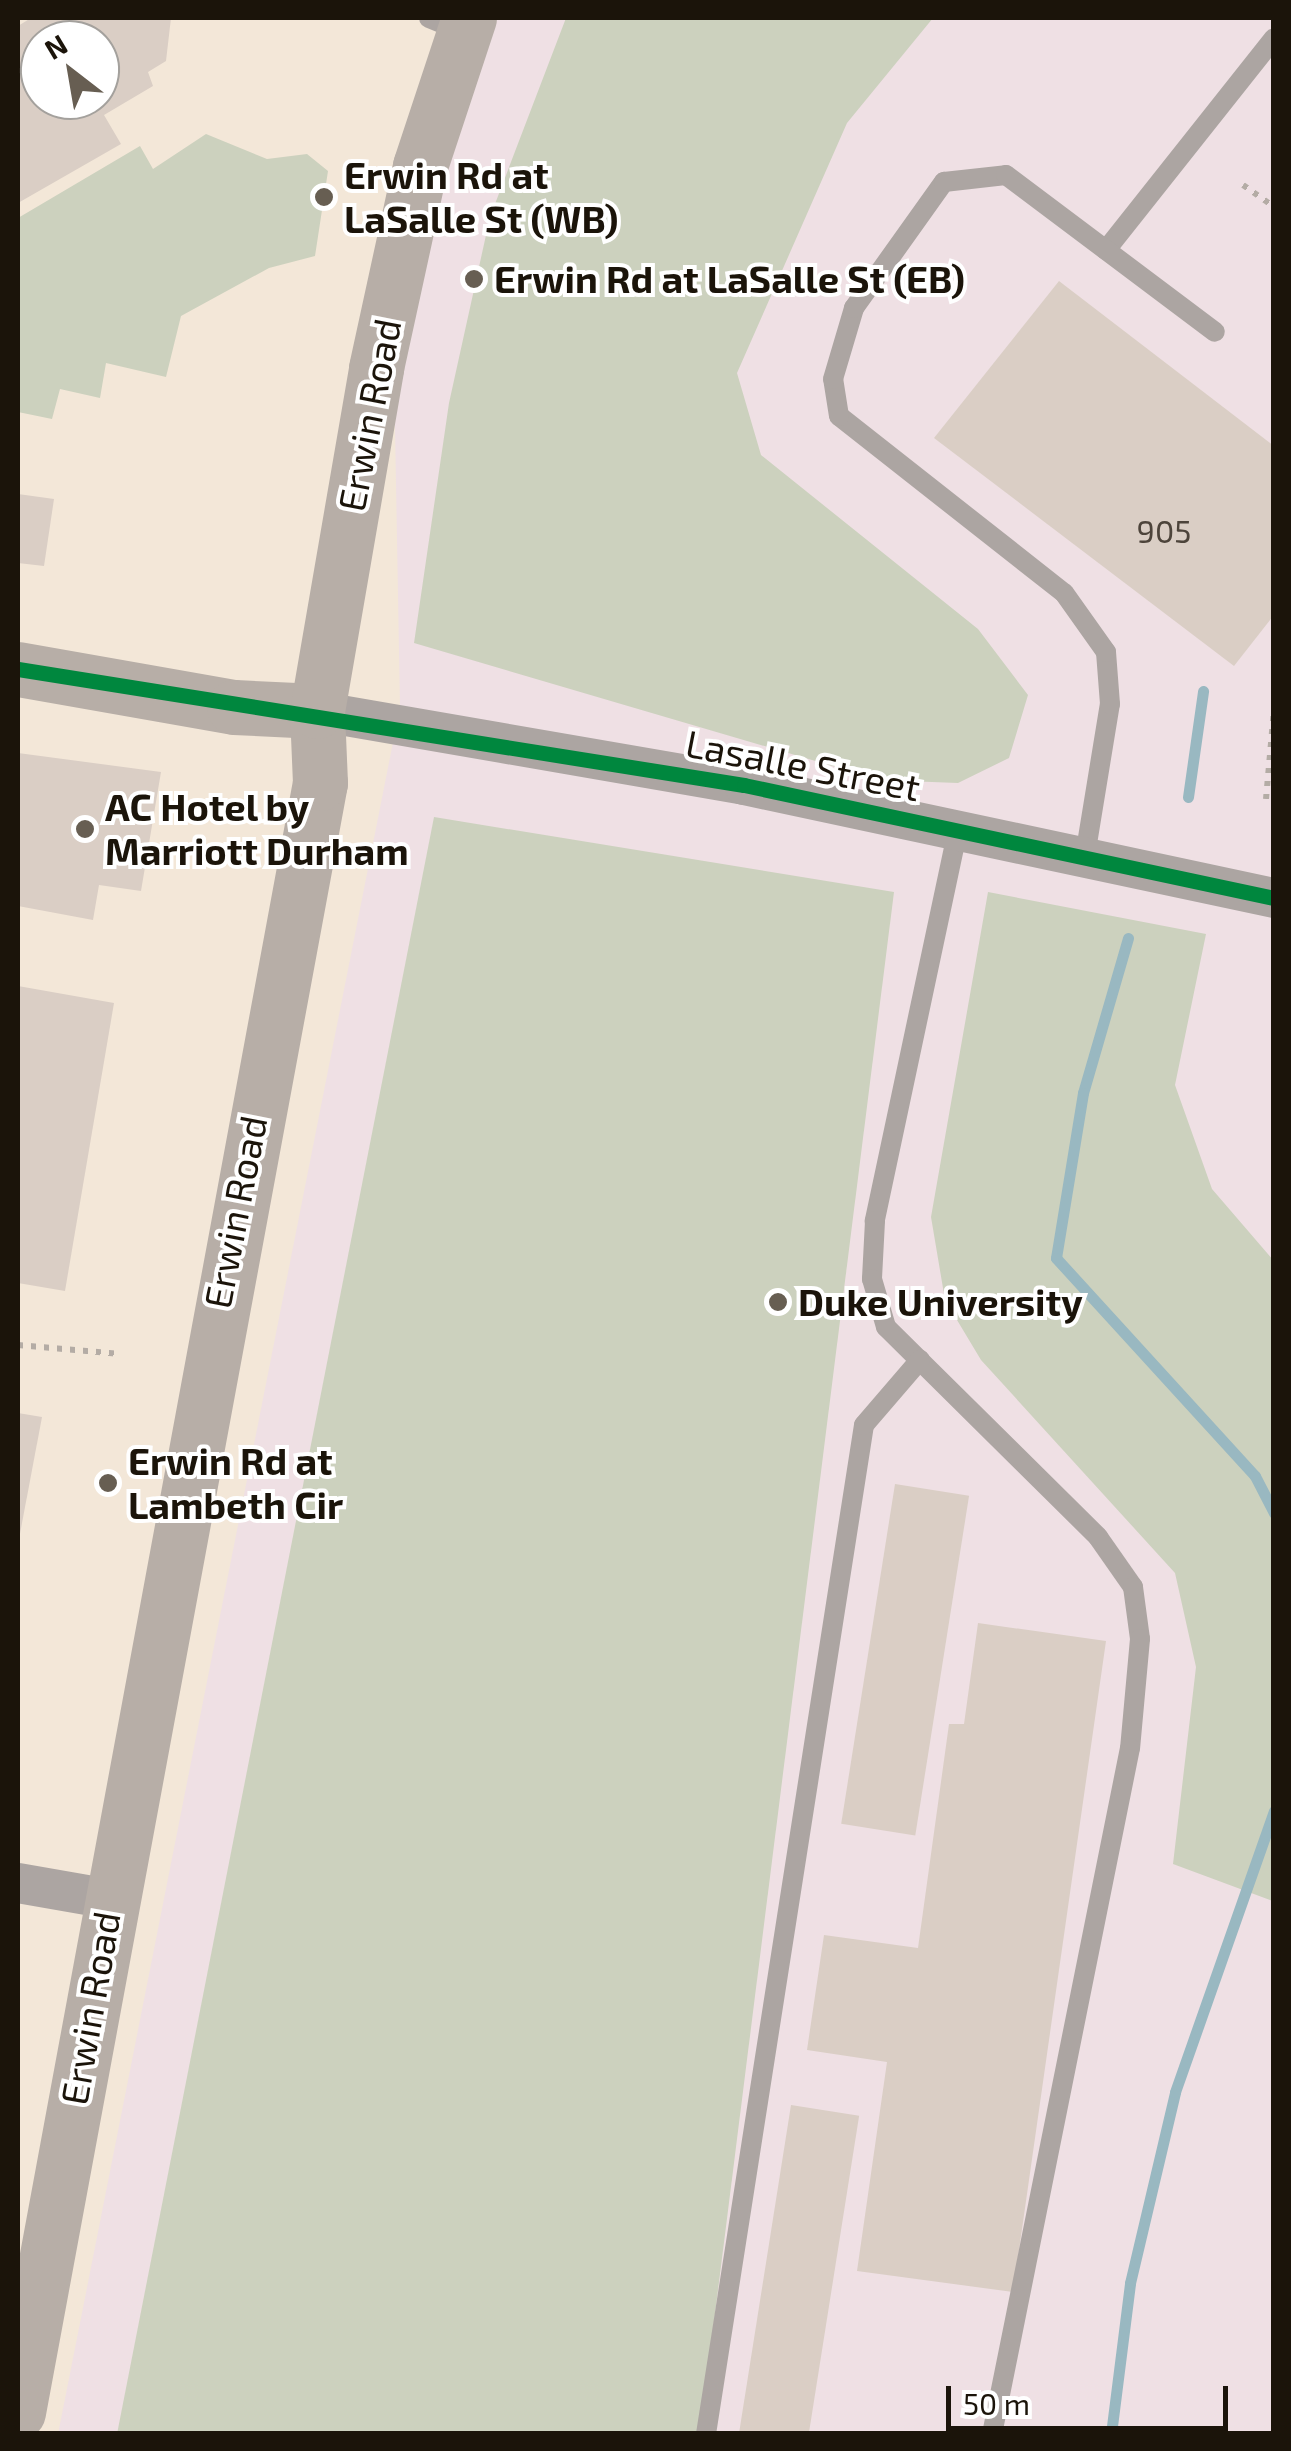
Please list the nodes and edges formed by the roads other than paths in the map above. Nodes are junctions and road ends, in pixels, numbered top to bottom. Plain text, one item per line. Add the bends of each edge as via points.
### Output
1 (454, 22) edge
2 (1274, 38) edge
3 (1106, 250) junction
4 (1216, 332) dead end
5 (18, 670) edge
6 (317, 711) junction
7 (958, 829) junction
8 (1084, 856) junction
9 (1274, 898) edge
10 (920, 1360) junction
11 (18, 1883) edge
12 (110, 1898) junction
13 (33, 2240) edge
14 (18, 2412) edge
15 (706, 2434) edge
16 (992, 2434) edge

1 - 6 main road, Erwin Road via 376,368
2 - 3 lane
3 - 4 lane
3 - 8 lane via 1006,175 944,182 854,308 833,379 839,416 1064,593 1106,652 1110,704
5 - 6 main road via 234,707
6 - 7 street, Lasalle Street
6 - 12 main road, Erwin Road via 320,783
7 - 8 street, Lasalle Street
7 - 10 lane via 875,1220 872,1278 886,1327
8 - 9 street, Lasalle Street
10 - 15 lane via 864,1424
10 - 16 lane via 1098,1538 1133,1587 1140,1639 1130,1748
11 - 12 street
12 - 13 main road, Erwin Road
13 - 14 main road, Erwin Road

